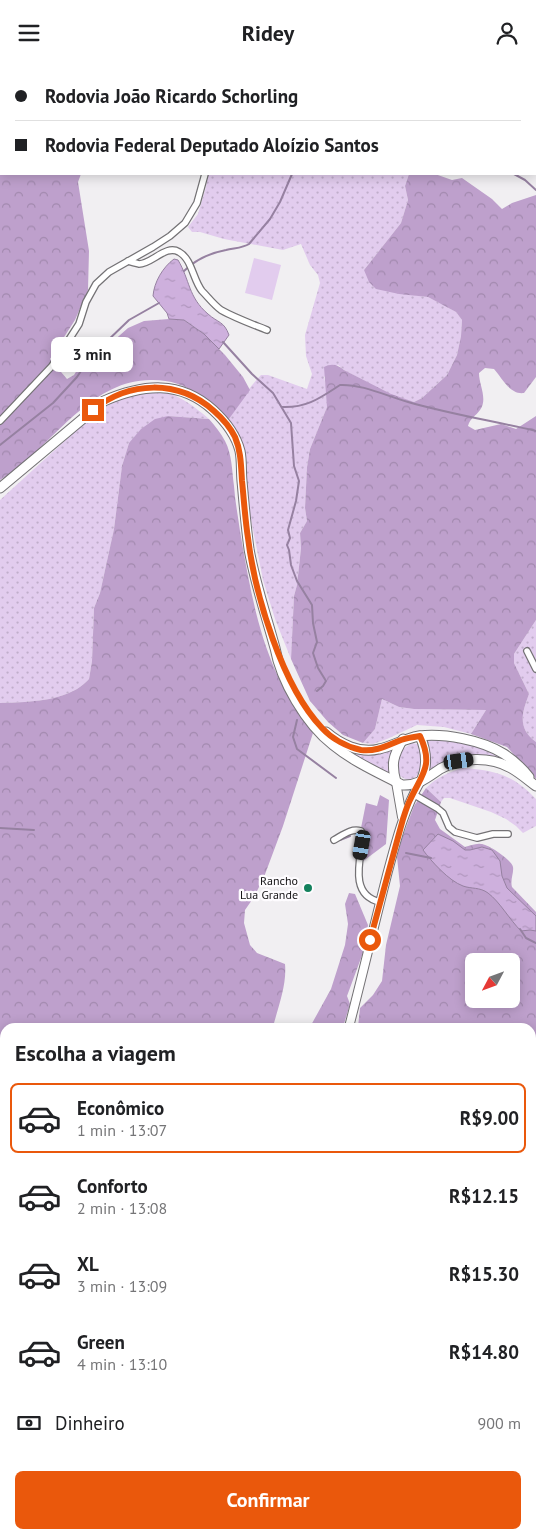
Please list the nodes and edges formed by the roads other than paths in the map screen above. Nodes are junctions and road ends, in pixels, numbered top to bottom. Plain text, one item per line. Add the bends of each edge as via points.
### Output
1 (203, 176) edge
2 (128, 261) junction
3 (267, 330) dead end
4 (0, 421) edge
5 (0, 488) edge
6 (275, 648) junction
7 (527, 651) dead end
8 (536, 669) edge
9 (420, 736) junction
10 (403, 739) junction
11 (396, 782) junction
12 (420, 782) junction
13 (536, 785) edge
14 (414, 794) junction
15 (403, 819) junction
16 (508, 834) dead end
17 (334, 840) dead end
18 (380, 902) junction
19 (350, 1023) edge

1 - 2 street via 197,203 185,223 154,247
2 - 3 street via 140,264 164,252 178,251 213,303
2 - 4 street via 96,284 79,324 52,366
5 - 6 highway via 104,401 137,389 157,387 190,394 204,402 220,416 240,452 253,570
6 - 10 highway via 302,701 319,725 333,737 362,750 378,749
6 - 11 highway via 282,674 292,693 322,735 352,759
7 - 8 street
9 - 10 highway
9 - 12 highway via 426,753
9 - 13 highway via 457,737 503,753
10 - 11 highway via 393,762
11 - 12 highway via 402,785
11 - 15 main road
12 - 13 highway via 443,767 477,759 509,767
12 - 14 main road
14 - 15 main road
14 - 16 street via 437,807 455,831 471,837
15 - 18 main road
17 - 18 street via 356,829 361,831 360,885 368,897
18 - 19 main road

